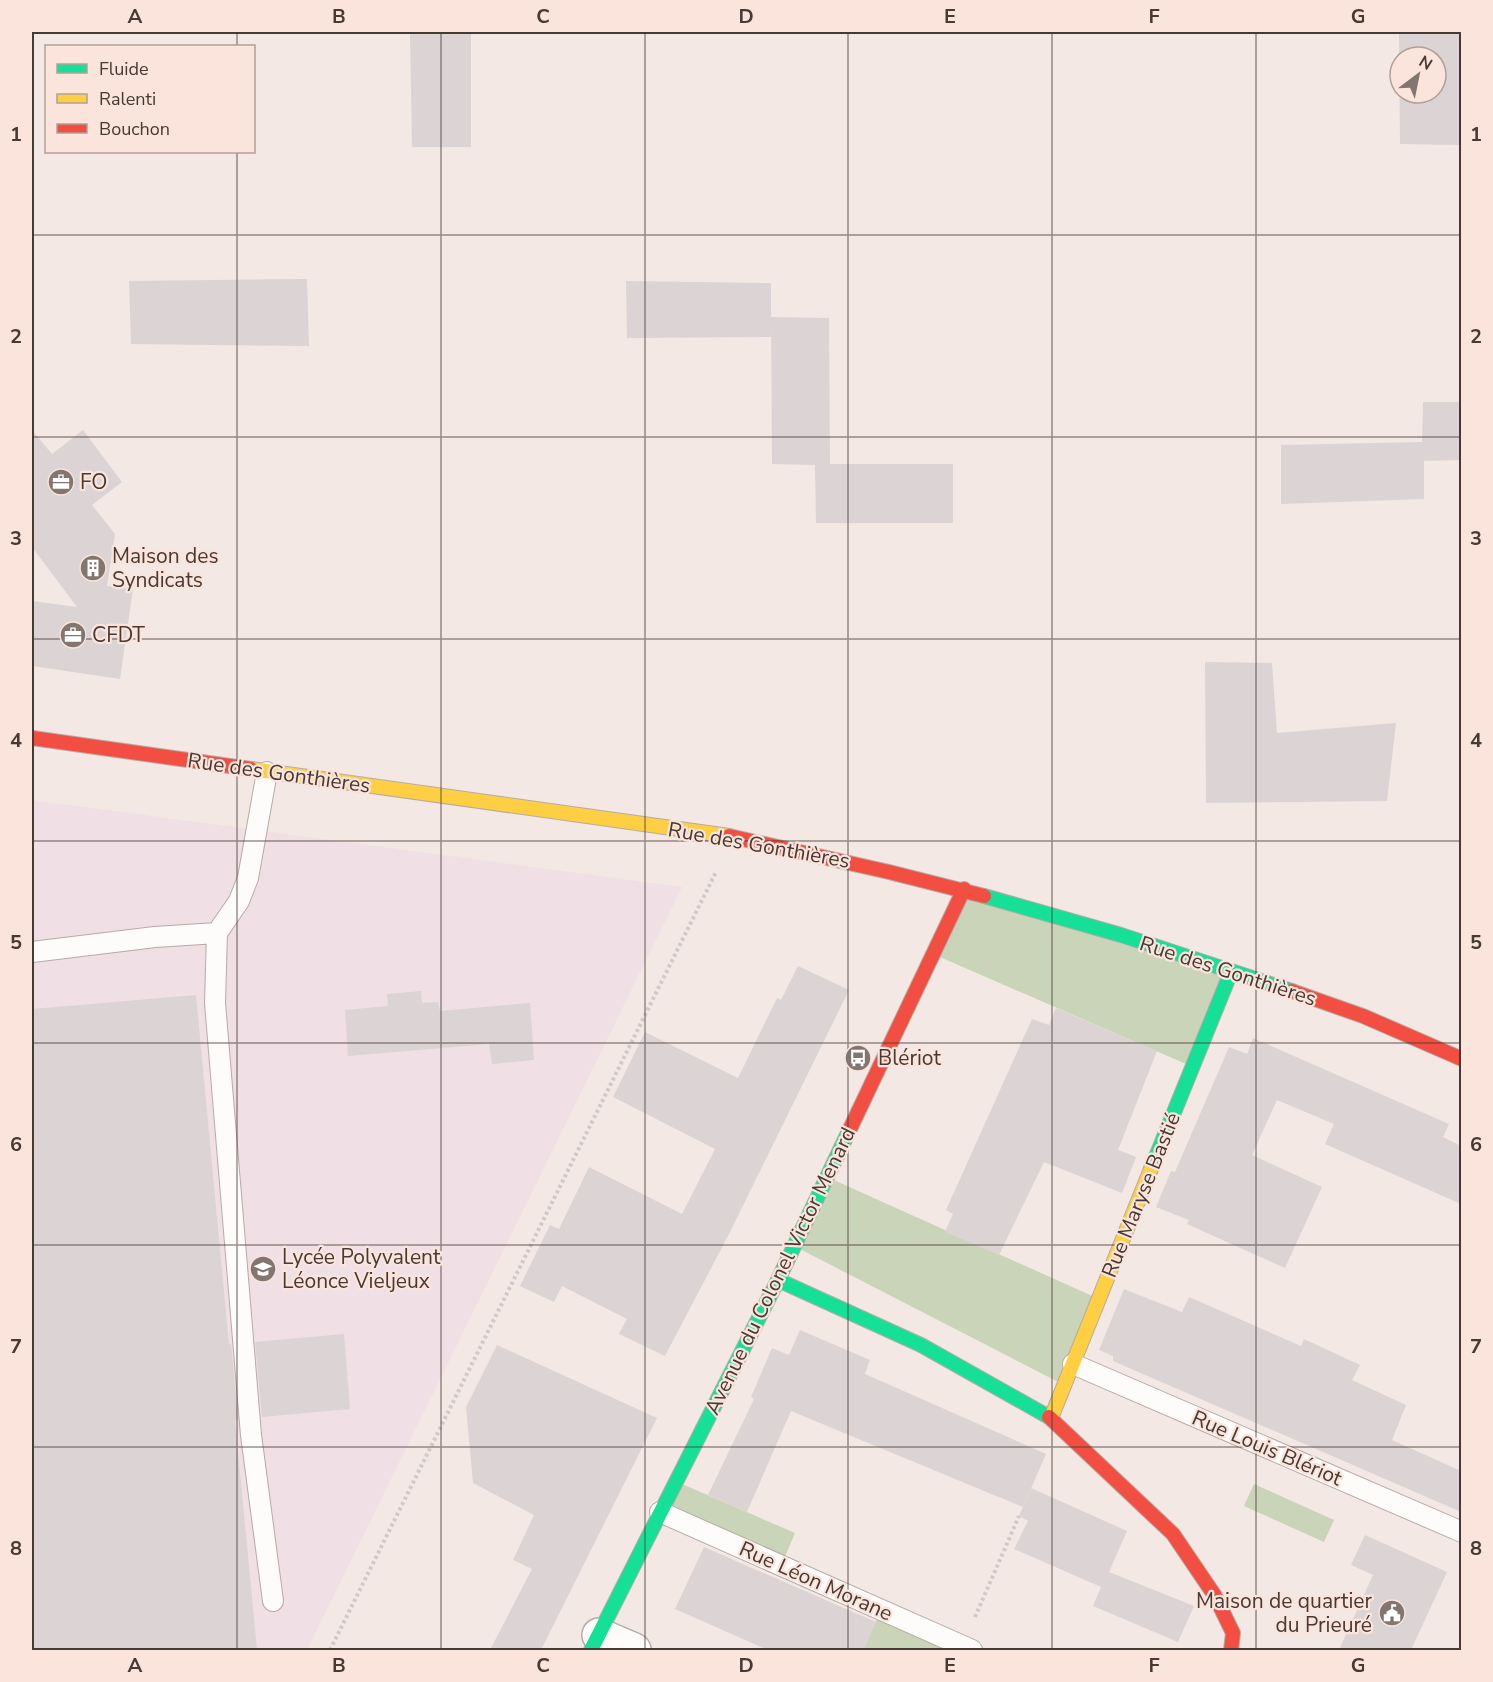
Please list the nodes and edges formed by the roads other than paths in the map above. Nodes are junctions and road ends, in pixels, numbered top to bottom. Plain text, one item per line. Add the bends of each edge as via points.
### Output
1 (32, 738) edge
2 (267, 772) junction
3 (964, 889) junction
4 (217, 933) junction
5 (32, 952) edge
6 (1231, 972) junction
7 (1461, 1059) edge
8 (778, 1280) junction
9 (1073, 1364) junction
10 (1051, 1418) junction
11 (660, 1512) junction
12 (1461, 1532) edge
13 (273, 1601) dead end
14 (595, 1643) edge
15 (968, 1648) edge
16 (634, 1650) edge
17 (1230, 1650) edge

1 - 2 street, Rue des Gonthières
2 - 3 street, Rue des Gonthières via 733,837
2 - 4 lane via 248,878 239,901
3 - 6 street, Rue des Gonthières
3 - 8 street, Avenue du Colonel Victor Menard
4 - 5 lane
4 - 13 lane via 215,1003 250,1423
6 - 7 street, Rue des Gonthières via 1350,1012
6 - 9 street, Rue Maryse Bastié
8 - 10 street via 921,1345
8 - 11 street, Avenue du Colonel Victor Menard
9 - 10 street, Rue Maryse Bastié
9 - 12 lane, Rue Louis Blériot
10 - 17 street via 1173,1534 1215,1596 1233,1633
11 - 14 street, Avenue du Colonel Victor Menard
11 - 15 lane, Rue Léon Morane
14 - 16 street

